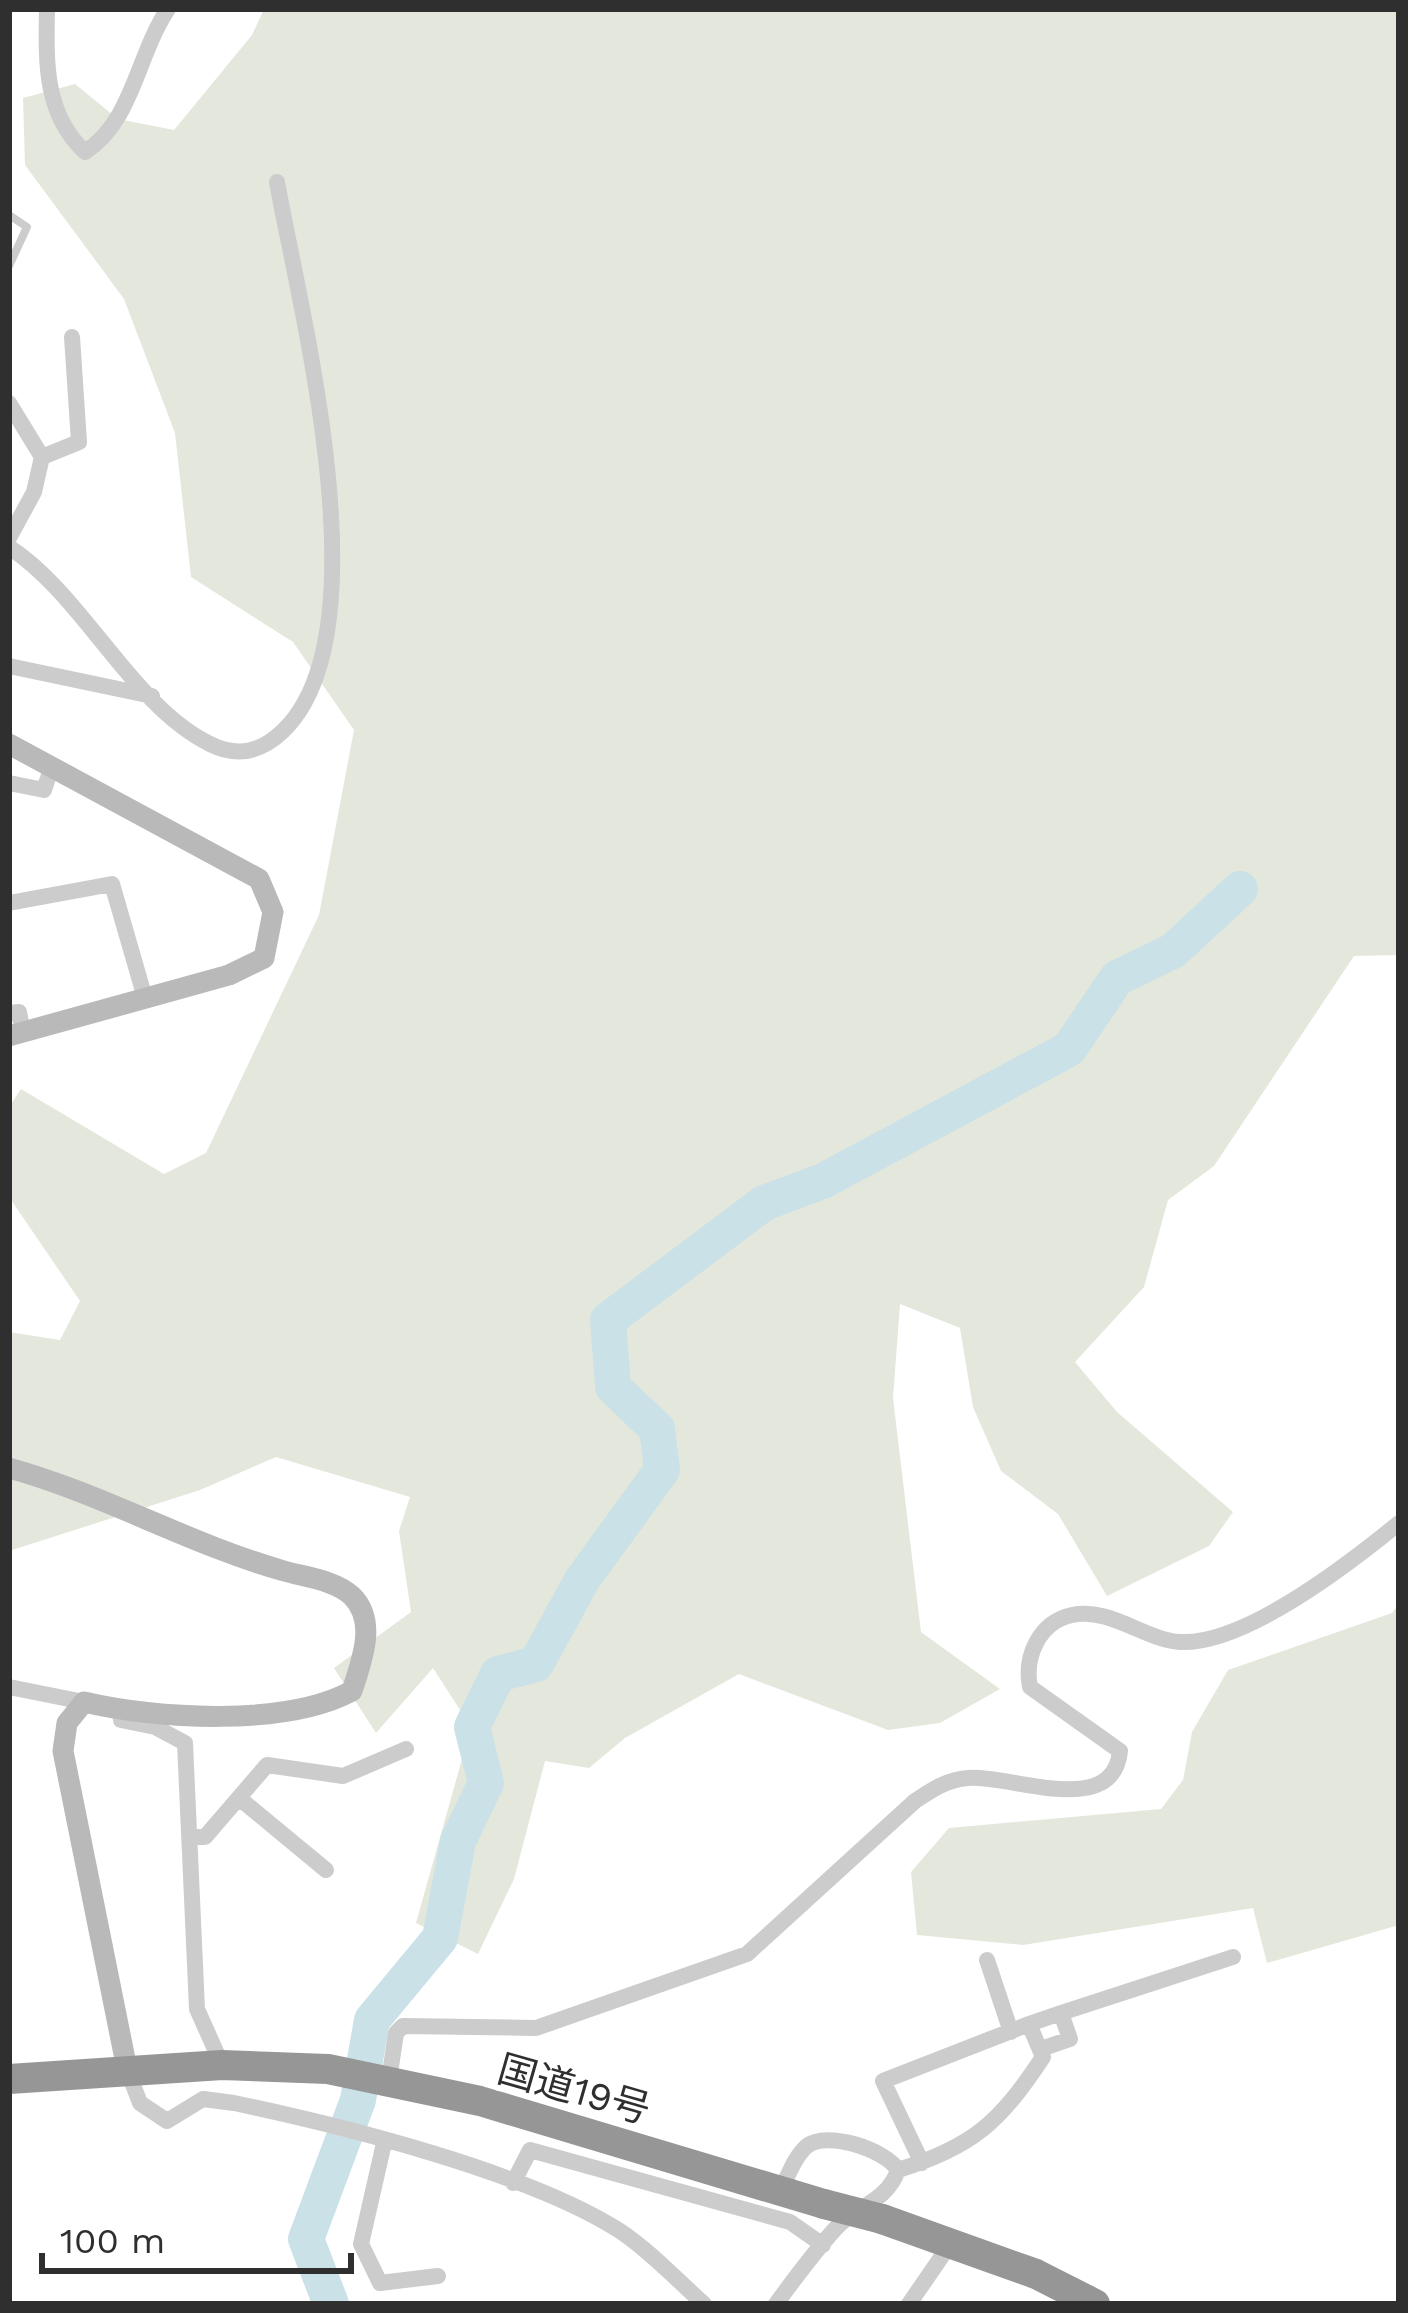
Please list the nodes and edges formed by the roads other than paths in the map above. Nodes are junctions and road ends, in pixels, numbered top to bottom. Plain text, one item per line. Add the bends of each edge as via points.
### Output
1 (47, 9) edge
2 (168, 9) edge
3 (277, 182) dead end
4 (9, 214) edge
5 (9, 266) edge
6 (72, 337) dead end
7 (9, 403) edge
8 (42, 457) junction
9 (9, 538) edge
10 (9, 548) edge
11 (9, 666) edge
12 (153, 696) junction
13 (9, 744) edge
14 (52, 766) junction
15 (9, 783) edge
16 (9, 903) edge
17 (145, 998) junction
18 (9, 1013) edge
19 (16, 1034) edge
20 (9, 1468) edge
21 (1399, 1523) edge
22 (9, 1687) edge
23 (84, 1702) junction
24 (120, 1711) junction
25 (406, 1749) dead end
26 (239, 1798) junction
27 (193, 1837) junction
28 (326, 1870) dead end
29 (1233, 1957) dead end
30 (987, 1960) dead end
31 (1061, 2013) junction
32 (1029, 2024) junction
33 (1011, 2032) junction
34 (1040, 2049) junction
35 (222, 2065) junction
36 (128, 2069) junction
37 (382, 2078) junction
38 (9, 2080) edge
39 (384, 2143) junction
40 (922, 2163) junction
41 (898, 2170) junction
42 (513, 2183) junction
43 (781, 2189) junction
44 (951, 2243) junction
45 (823, 2245) junction
46 (438, 2276) dead end
47 (704, 2304) edge
48 (776, 2304) edge
49 (909, 2304) edge
50 (1095, 2304) edge

1 - 2 street via 46,66 56,111 64,133 85,152 118,119
3 - 12 street via 319,381 332,566 317,670 292,722 266,746 238,754 208,744
4 - 5 lane via 27,227
6 - 8 street via 79,442
7 - 8 street
8 - 9 street
10 - 12 street
11 - 12 street
13 - 14 street
14 - 15 street via 44,790
14 - 17 street via 260,879 268,897 263,958 229,976
16 - 17 street via 112,884
17 - 19 street
18 - 19 street via 19,1012
20 - 24 street via 215,1551 328,1582 353,1597 364,1620 367,1646 352,1691 313,1708
21 - 37 street via 1253,1622 1214,1637 1178,1642 1074,1614 1051,1624 1030,1656 1030,1687 1120,1751 1114,1775 1101,1784 944,1782 747,1954 536,2028 403,2026
22 - 23 street
23 - 24 street
23 - 36 street via 68,1723 63,1750
24 - 27 street via 122,1720 185,1742
25 - 26 street via 343,1776 267,1765
26 - 27 street via 206,1838
26 - 28 street
27 - 35 street via 197,2008
29 - 31 street
30 - 33 street
31 - 32 street
31 - 34 street via 1070,2038
32 - 33 street
32 - 34 street
33 - 40 street via 883,2081
34 - 40 street via 1043,2057 1016,2098 976,2140
35 - 36 highway, 国道19号
35 - 37 highway, 国道19号
36 - 38 highway, 国道19号
36 - 39 street via 140,2103 167,2121 203,2099
37 - 43 highway, 国道19号
39 - 42 street
39 - 46 street via 361,2244 380,2283
40 - 41 street
41 - 43 street via 872,2150 817,2140 803,2148
41 - 45 street via 893,2184
42 - 45 street via 530,2150 790,2222
42 - 47 street via 622,2233
43 - 44 highway, 国道19号, bridge
44 - 49 street
44 - 50 highway, 国道19号
45 - 48 street

